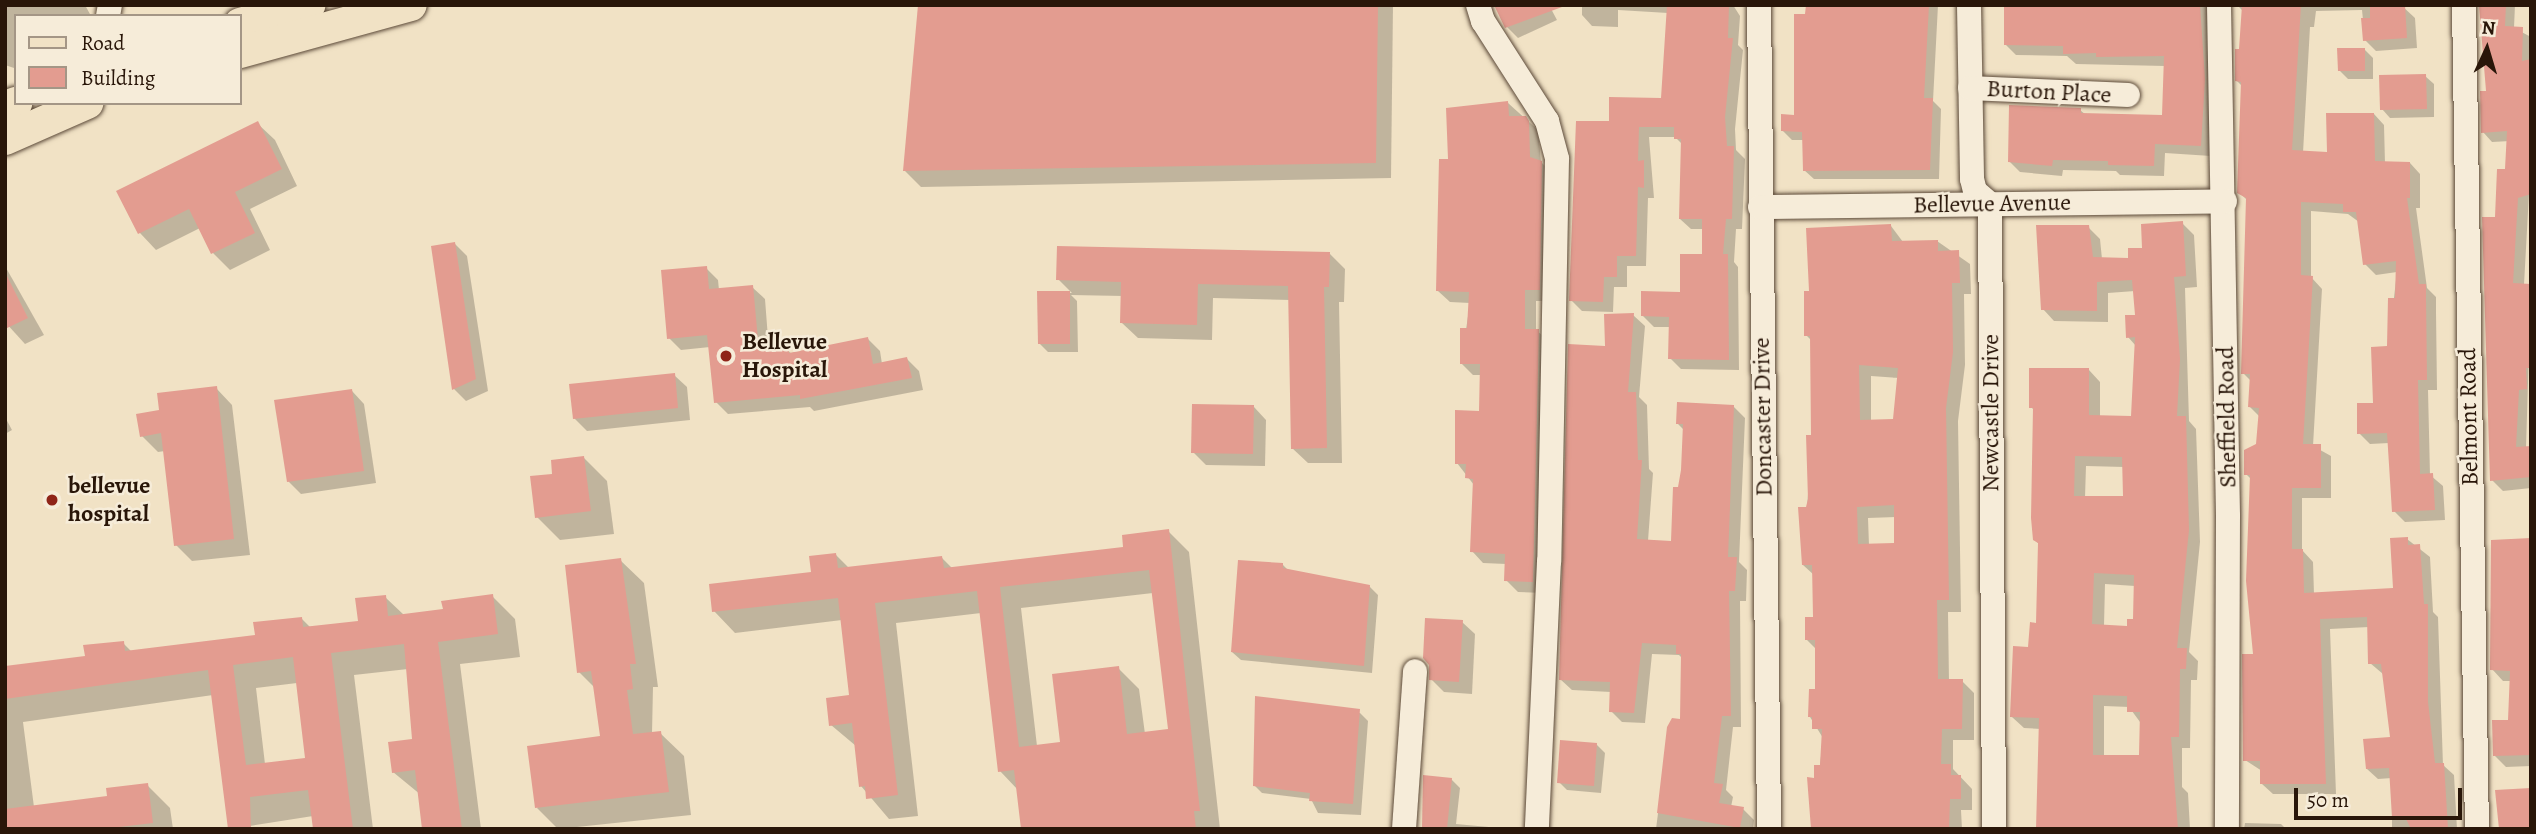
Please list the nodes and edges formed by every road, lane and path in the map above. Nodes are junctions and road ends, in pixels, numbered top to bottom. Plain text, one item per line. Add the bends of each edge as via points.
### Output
1 (309, 5) edge
2 (411, 5) edge
3 (1478, 5) edge
4 (1759, 5) edge
5 (1969, 5) edge
6 (2219, 5) edge
7 (2464, 5) edge
8 (242, 23) edge
9 (242, 51) edge
10 (1970, 88) junction
11 (2128, 95) dead end
12 (82, 105) edge
13 (5, 139) edge
14 (2225, 201) junction
15 (1990, 204) junction
16 (1760, 207) junction
17 (1415, 671) dead end
18 (1404, 829) edge
19 (1537, 829) edge
20 (1769, 829) edge
21 (1994, 829) edge
22 (2227, 829) edge
23 (2477, 829) edge

1 - 8 main road
2 - 9 main road
3 - 19 street via 1482,22 1547,121 1557,159 1549,561
4 - 16 street, Doncaster Drive
5 - 10 street
6 - 14 street, Sheffield Road
7 - 23 street, Belmont Road
10 - 11 street, Burton Place
10 - 15 street via 1972,179 1975,191
12 - 13 main road
14 - 15 street, Bellevue Avenue
14 - 22 street, Sheffield Road
15 - 16 street, Bellevue Avenue
15 - 21 street, Newcastle Drive
16 - 20 street, Doncaster Drive
17 - 18 street

